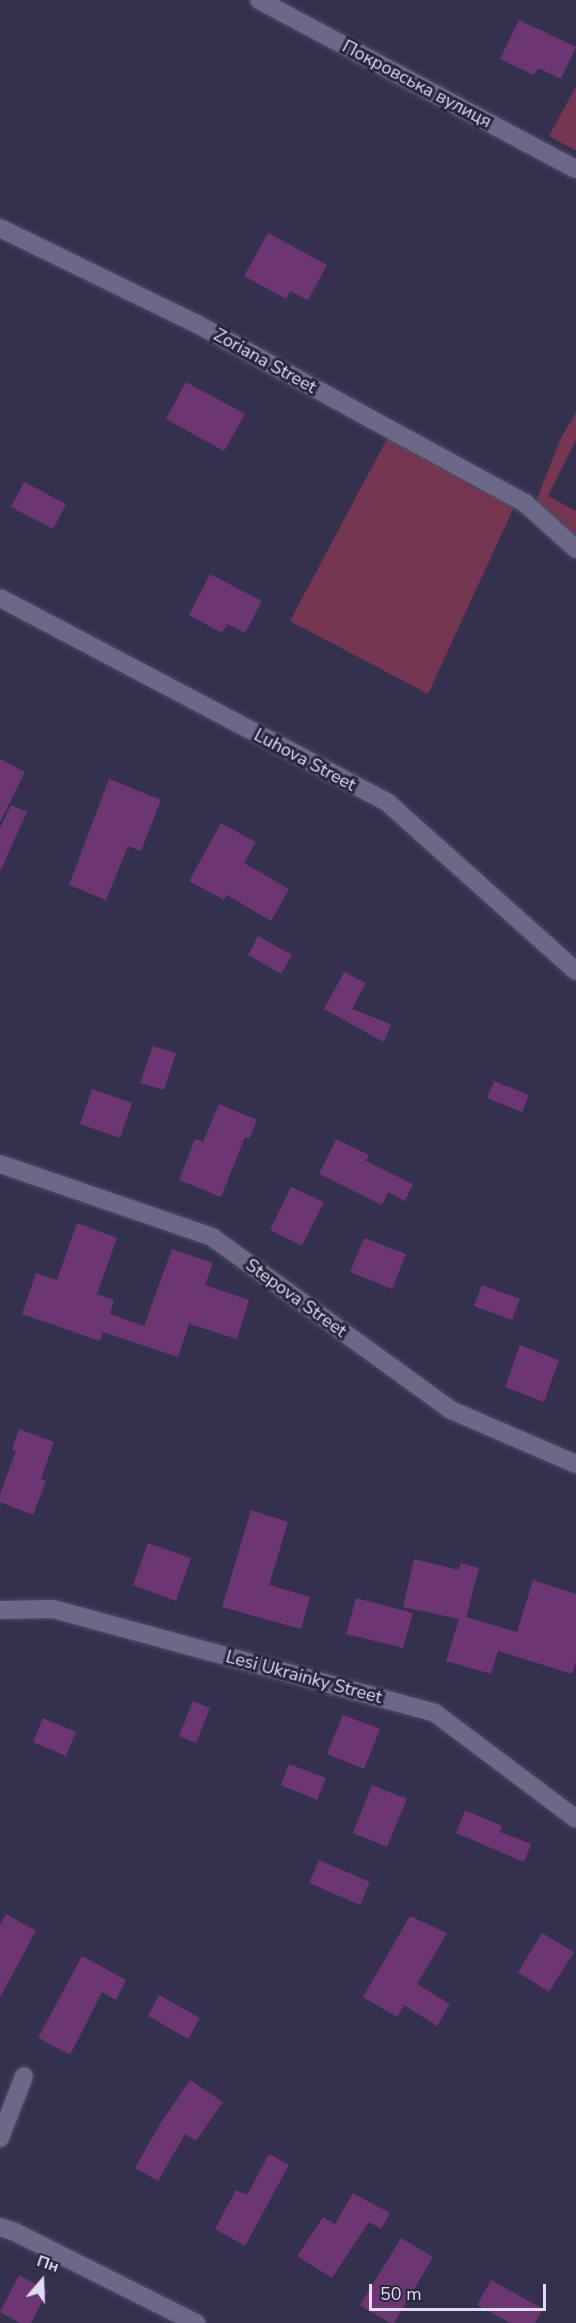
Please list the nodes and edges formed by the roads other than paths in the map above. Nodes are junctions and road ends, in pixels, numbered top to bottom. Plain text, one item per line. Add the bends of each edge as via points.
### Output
1 (258, 0) edge
2 (576, 169) edge
3 (0, 228) edge
4 (576, 549) edge
5 (0, 598) edge
6 (576, 971) edge
7 (0, 1164) edge
8 (576, 1464) edge
9 (0, 1610) edge
10 (576, 1819) edge
11 (24, 2076) dead end
12 (0, 2138) edge
13 (0, 2227) edge
14 (196, 2323) edge

1 - 2 street, Покровська вулиця
3 - 4 street, Zoriana Street via 195,322 525,503
5 - 6 street, Luhova Street via 388,803
7 - 8 street, Stepova Street via 212,1238 451,1410
9 - 10 street, Lesi Ukrainky Street via 53,1609 435,1713
11 - 12 street
13 - 14 street

